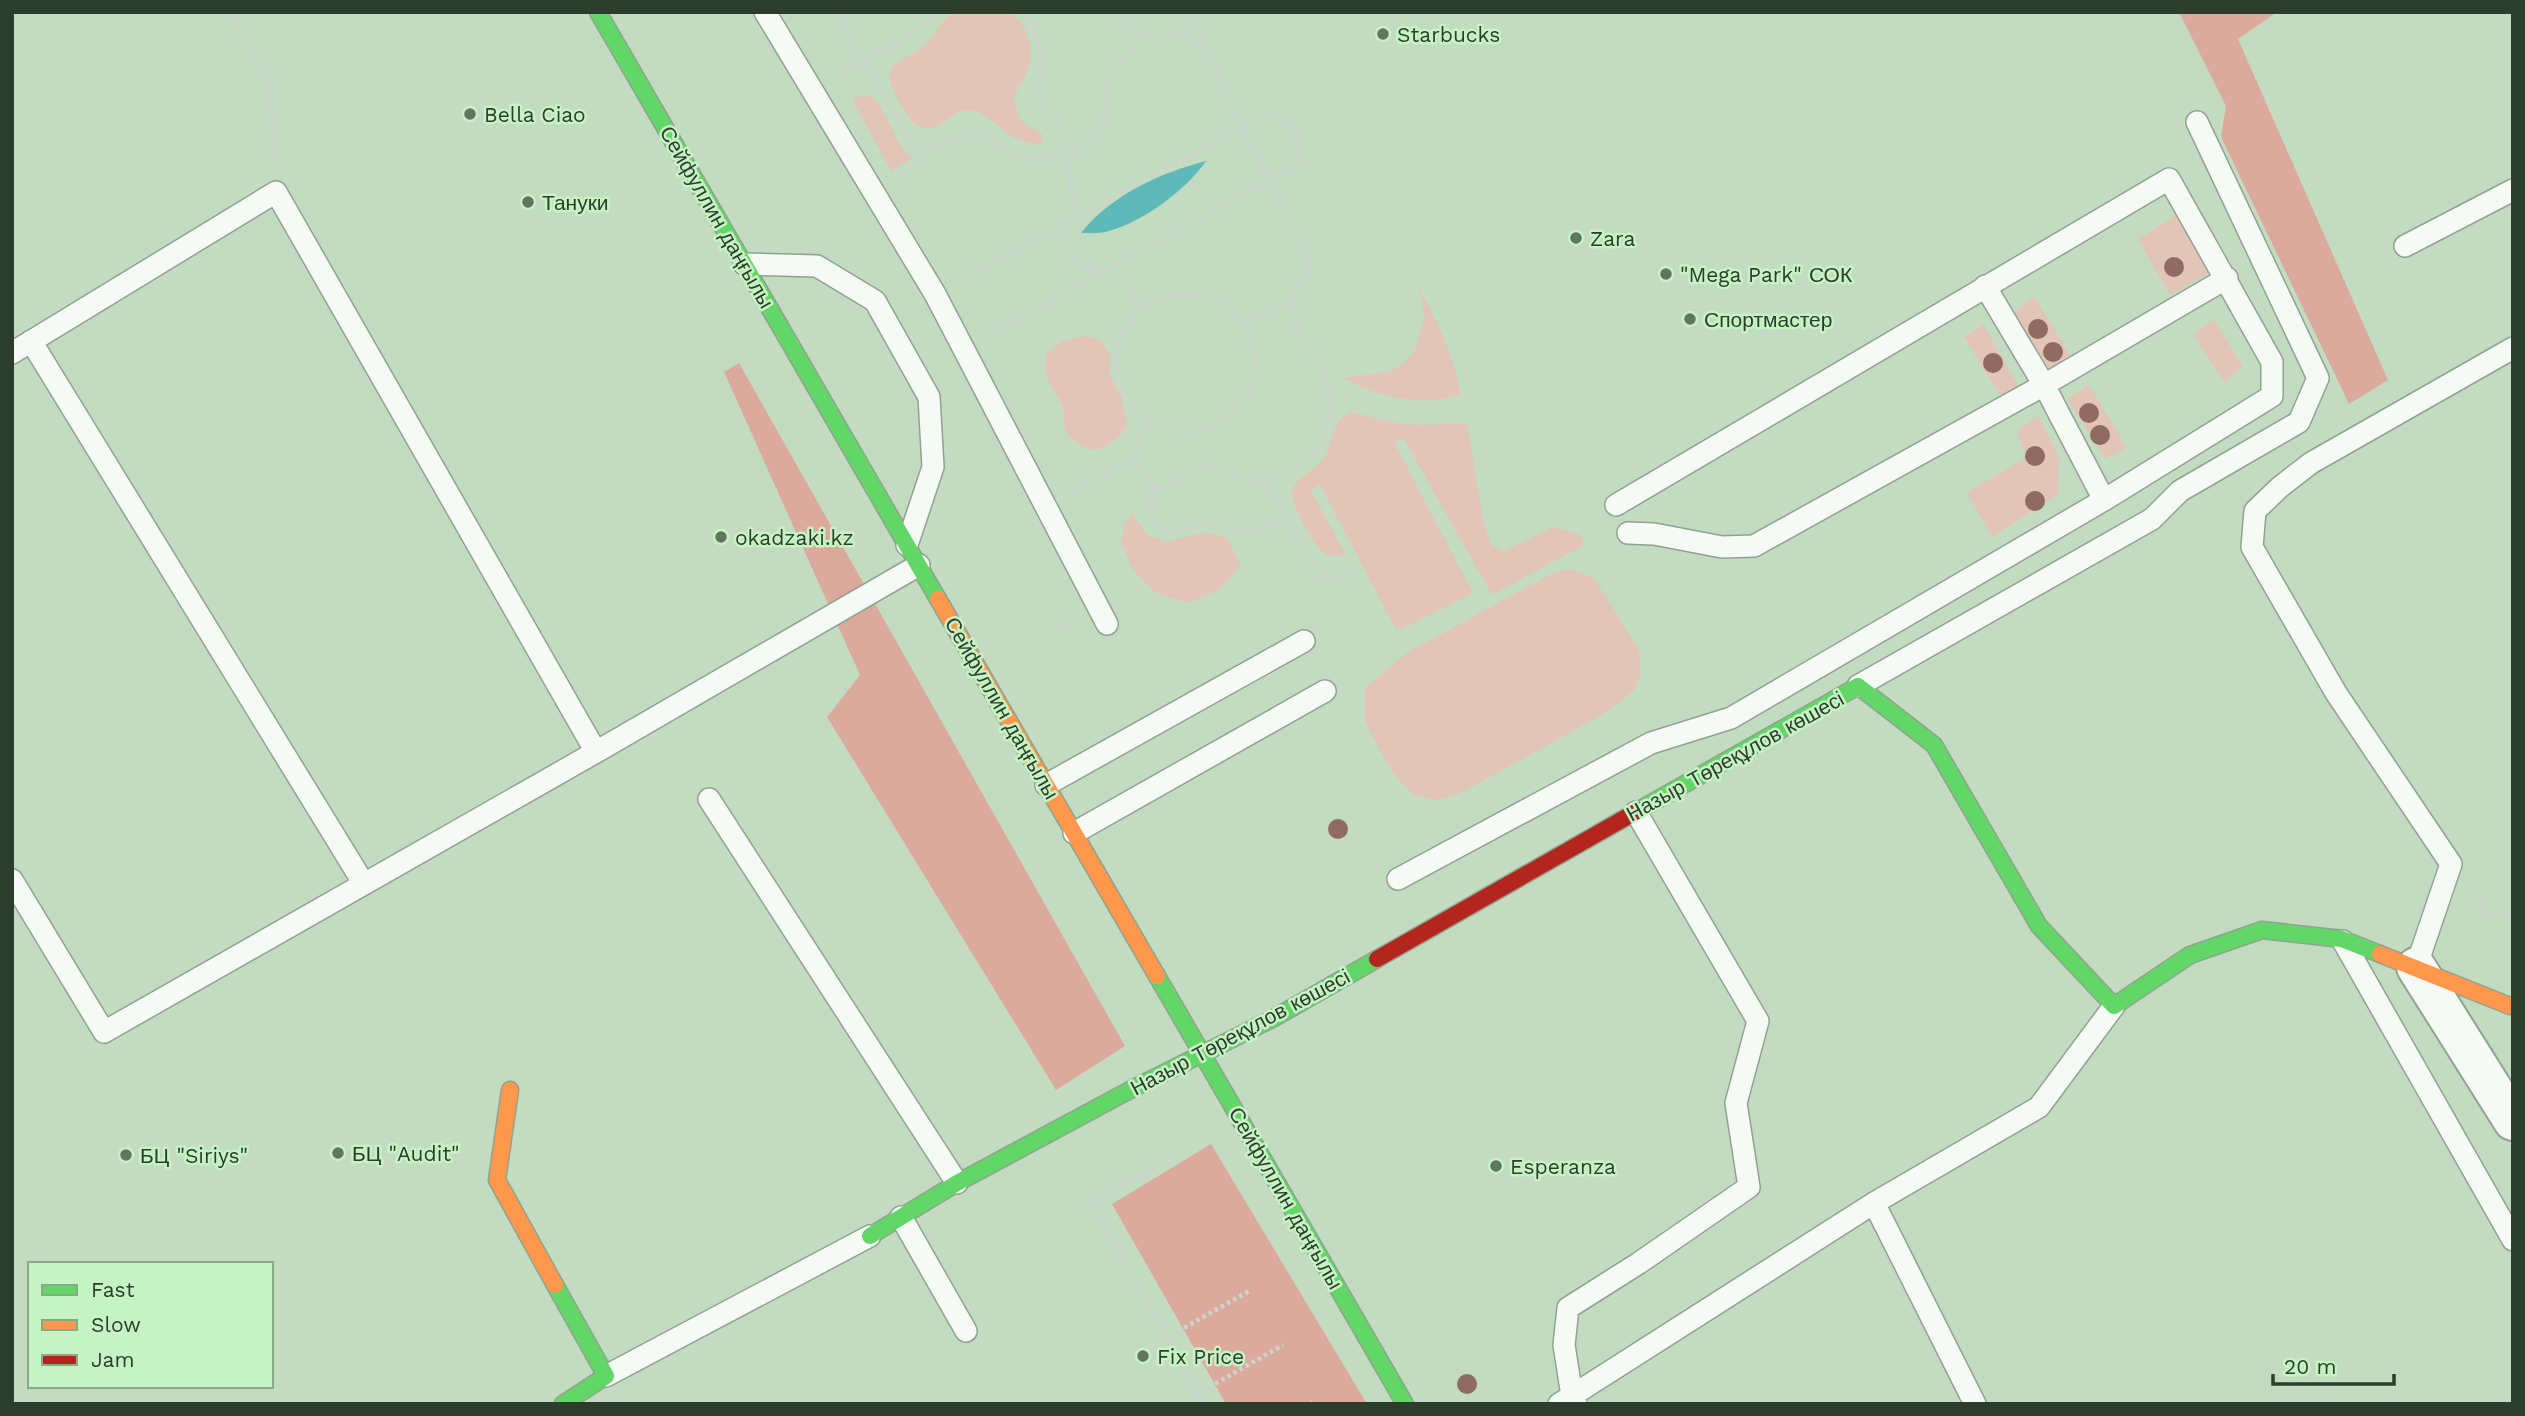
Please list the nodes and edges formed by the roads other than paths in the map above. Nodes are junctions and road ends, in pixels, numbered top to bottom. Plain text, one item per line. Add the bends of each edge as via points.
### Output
1 (598, 12) edge
2 (765, 12) edge
3 (2197, 121) dead end
4 (2513, 190) edge
5 (2405, 246) dead end
6 (744, 264) junction
7 (2227, 278) junction
8 (1985, 286) junction
9 (31, 341) junction
10 (2513, 348) edge
11 (12, 353) edge
12 (2044, 385) junction
13 (2104, 500) junction
14 (1616, 505) dead end
15 (1628, 533) dead end
16 (908, 545) junction
17 (919, 565) junction
18 (1108, 624) dead end
19 (1304, 641) dead end
20 (1858, 687) junction
21 (1325, 691) dead end
22 (596, 752) junction
23 (1046, 785) junction
24 (709, 799) dead end
25 (1636, 812) junction
26 (1074, 833) junction
27 (1398, 879) dead end
28 (12, 880) edge
29 (364, 884) junction
30 (2342, 939) junction
31 (2416, 967) junction
32 (2513, 1005) edge
33 (2114, 1006) junction
34 (1203, 1054) junction
35 (510, 1090) dead end
36 (2513, 1121) edge
37 (957, 1183) junction
38 (1874, 1203) junction
39 (901, 1217) junction
40 (870, 1236) joint
41 (2513, 1240) edge
42 (966, 1331) dead end
43 (606, 1376) junction
44 (1569, 1401) edge
45 (563, 1404) edge
46 (1405, 1404) edge
47 (1975, 1404) edge

1 - 6 street, Сейфуллин даңғылы
2 - 18 lane via 935,294
3 - 20 lane via 2318,378 2299,422 2180,491 2152,519
4 - 5 lane
6 - 16 street, Сейфуллин даңғылы
6 - 16 lane via 817,266 875,300 929,397 933,467
7 - 8 lane via 2169,179
7 - 12 lane
7 - 13 lane via 2272,362 2272,396
8 - 12 lane
8 - 14 lane
9 - 11 lane
9 - 22 lane via 276,192
9 - 29 lane
10 - 31 lane via 2312,463 2255,511 2252,547 2336,693 2451,864
12 - 13 lane
12 - 15 lane via 1754,546 1722,547
13 - 27 lane via 1731,718 1651,743
16 - 17 street, Сейфуллин даңғылы
17 - 22 lane
17 - 23 street, Сейфуллин даңғылы
19 - 23 lane
20 - 25 street, Назыр Төреқұлов көшесі
20 - 33 street, Назыр Төреқұлов көшесі via 1934,745 2039,926
21 - 26 lane
22 - 29 lane
23 - 26 street, Сейфуллин даңғылы
24 - 37 lane
25 - 34 street, Назыр Төреқұлов көшесі
25 - 44 lane via 1758,1021 1736,1103 1749,1186 1568,1308 1564,1345
26 - 34 street, Сейфуллин даңғылы
28 - 29 lane via 104,1032
30 - 31 street
30 - 33 street via 2262,930 2190,955
30 - 41 lane
31 - 32 street
31 - 36 street
33 - 38 lane via 2039,1107
34 - 37 street, Назыр Төреқұлов көшесі
34 - 46 street, Сейфуллин даңғылы
35 - 43 street via 498,1180
37 - 39 street, Назыр Төреқұлов көшесі
38 - 44 lane
38 - 47 lane
39 - 40 street, Назыр Төреқұлов көшесі
39 - 42 lane
40 - 43 lane
43 - 45 street

